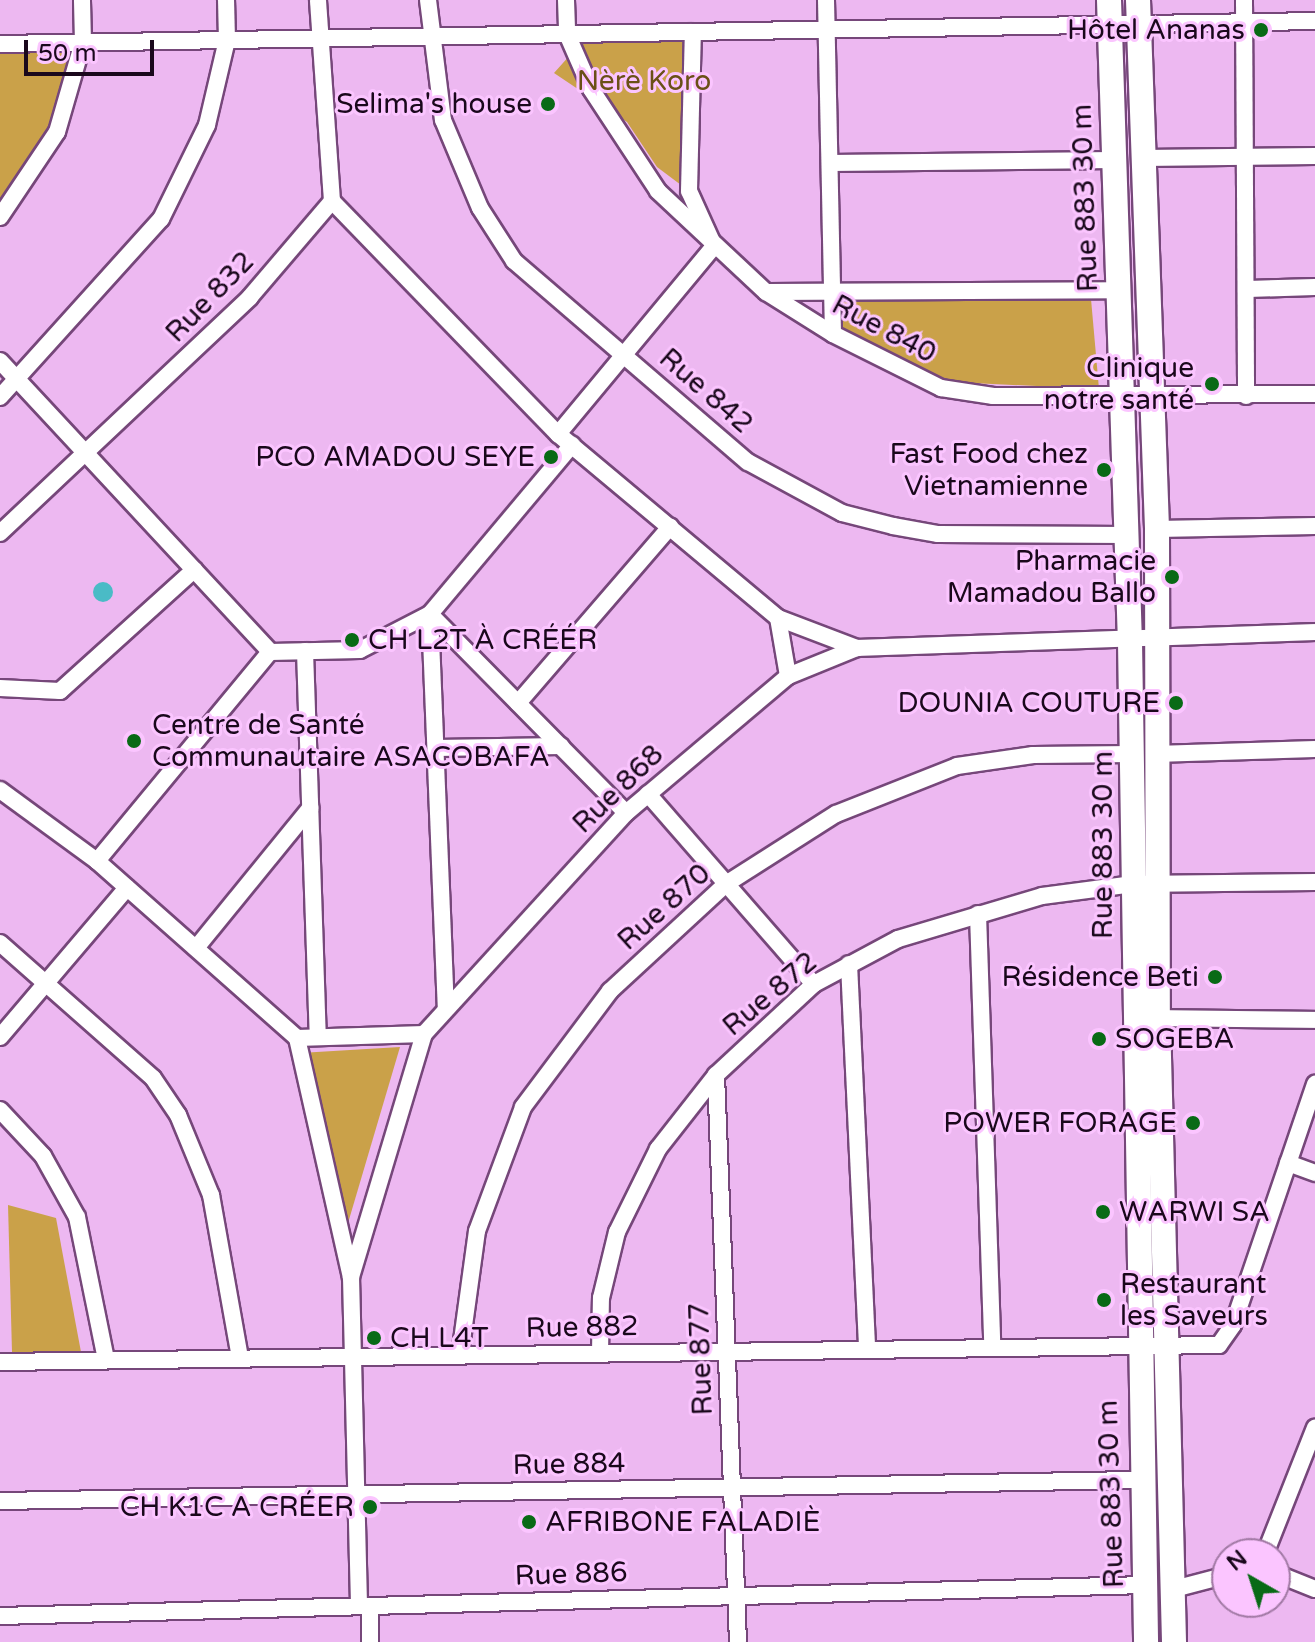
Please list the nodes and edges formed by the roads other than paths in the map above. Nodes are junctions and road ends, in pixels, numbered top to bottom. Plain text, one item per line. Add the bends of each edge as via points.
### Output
1 (82, 0) edge
2 (226, 0) edge
3 (318, 0) edge
4 (428, 0) edge
5 (566, 0) edge
6 (826, 0) edge
7 (1244, 0) edge
8 (1109, 12) edge
9 (1139, 12) edge
10 (1315, 21) edge
11 (1245, 22) junction
12 (827, 29) junction
13 (693, 32) junction
14 (567, 34) junction
15 (429, 36) junction
16 (319, 38) junction
17 (227, 40) junction
18 (83, 42) junction
19 (0, 44) edge
20 (1315, 156) edge
21 (1248, 157) junction
22 (1143, 158) junction
23 (1114, 160) junction
24 (830, 163) junction
25 (332, 201) junction
26 (0, 217) edge
27 (714, 246) junction
28 (1315, 287) edge
29 (1248, 289) junction
30 (1118, 290) junction
31 (832, 291) junction
32 (766, 292) junction
33 (833, 334) junction
34 (623, 354) junction
35 (0, 361) edge
36 (18, 380) junction
37 (1315, 394) edge
38 (1246, 396) junction
39 (0, 397) edge
40 (1122, 397) junction
41 (1148, 397) junction
42 (558, 434) junction
43 (572, 445) junction
44 (88, 456) junction
45 (1315, 526) edge
46 (670, 527) junction
47 (1157, 529) junction
48 (0, 533) edge
49 (1127, 535) junction
50 (194, 570) junction
51 (430, 614) junction
52 (778, 618) junction
53 (1315, 632) edge
54 (1157, 636) junction
55 (1130, 642) junction
56 (857, 648) junction
57 (305, 651) junction
58 (270, 652) junction
59 (788, 676) junction
60 (0, 688) edge
61 (518, 703) junction
62 (561, 746) junction
63 (436, 748) junction
64 (1315, 749) edge
65 (1144, 754) junction
66 (0, 790) edge
67 (648, 794) junction
68 (310, 808) junction
69 (626, 813) junction
70 (97, 861) junction
71 (1315, 882) edge
72 (726, 884) junction
73 (1133, 884) junction
74 (1158, 884) junction
75 (127, 888) junction
76 (978, 914) junction
77 (0, 943) edge
78 (196, 948) junction
79 (849, 964) junction
80 (48, 981) junction
81 (814, 984) junction
82 (446, 1008) junction
83 (1158, 1018) junction
84 (1315, 1020) edge
85 (424, 1034) junction
86 (0, 1037) edge
87 (318, 1037) junction
88 (297, 1038) junction
89 (716, 1075) junction
90 (1315, 1084) edge
91 (0, 1110) edge
92 (1288, 1163) junction
93 (1315, 1173) edge
94 (351, 1277) junction
95 (1137, 1344) junction
96 (1164, 1344) junction
97 (992, 1347) junction
98 (867, 1349) junction
99 (727, 1351) junction
100 (600, 1353) junction
101 (460, 1355) junction
102 (351, 1356) junction
103 (240, 1358) junction
104 (106, 1360) junction
105 (0, 1362) edge
106 (1313, 1426) edge
107 (1140, 1480) junction
108 (732, 1487) junction
109 (355, 1494) junction
110 (0, 1501) edge
111 (1271, 1538) edge
112 (1211, 1579) edge
113 (1291, 1579) edge
114 (1144, 1585) junction
115 (1174, 1589) junction
116 (1315, 1589) edge
117 (737, 1596) junction
118 (364, 1606) junction
119 (0, 1616) edge
120 (370, 1642) edge
121 (738, 1642) edge
122 (1146, 1642) edge
123 (1174, 1642) edge

1 - 18 street
2 - 17 street
3 - 16 street
4 - 15 street, Rue 842
5 - 14 street
6 - 12 street
7 - 11 street
8 - 9 street
8 - 12 street
8 - 23 main road, Rue 883 30 m
9 - 11 street
9 - 22 main road
10 - 11 street
11 - 21 street
12 - 13 street
12 - 24 street
13 - 14 street
13 - 27 street via 689,191
14 - 15 street
14 - 27 street, Rue 840 via 591,89 658,191
15 - 16 street
15 - 34 street, Rue 842 via 443,120 480,208 514,261
16 - 17 street
16 - 25 street
17 - 18 street
17 - 36 street via 207,125 161,219
18 - 19 street
18 - 26 street via 57,132
20 - 21 street
21 - 22 street
21 - 29 street
22 - 41 main road
23 - 24 street
23 - 30 main road, Rue 883 30 m
24 - 31 street
25 - 42 street
25 - 44 street, Rue 832 via 250,297
27 - 32 street, Rue 840
27 - 34 street
28 - 29 street
29 - 38 street
30 - 31 street
30 - 40 main road, Rue 883 30 m
31 - 32 street
31 - 33 street
32 - 33 street, Rue 840
33 - 40 street, Rue 840 via 941,388
34 - 42 street
34 - 49 street, Rue 842 via 748,462 842,513 938,534
35 - 36 street
36 - 39 street
36 - 44 street
37 - 38 street, Rue 840
38 - 41 street, Rue 840
40 - 41 street, Rue 840
40 - 49 main road, Rue 883 30 m
41 - 47 main road
42 - 43 street
43 - 46 street
43 - 51 street
44 - 48 street, Rue 832
44 - 50 street
45 - 47 street
46 - 52 street
46 - 61 street
47 - 54 main road
49 - 55 main road, Rue 883 30 m
50 - 58 street
50 - 60 street via 60,691
51 - 57 street via 360,650
51 - 61 street
51 - 63 street
52 - 56 street
52 - 59 street
53 - 54 street
54 - 55 street
54 - 65 main road
55 - 56 street
55 - 65 main road, Rue 883 30 m
56 - 59 street, Rue 868
57 - 58 street
57 - 68 street
58 - 70 street
59 - 67 street, Rue 868
61 - 62 street
62 - 63 street
62 - 69 street
63 - 82 street
64 - 65 street, Rue 870
65 - 72 street, Rue 870 via 1033,755 957,766 836,814
65 - 73 main road, Rue 883 30 m
65 - 74 main road
66 - 70 street
67 - 69 street, Rue 868
67 - 72 street
68 - 78 street
68 - 87 street
69 - 82 street, Rue 868
70 - 75 street
71 - 74 street, Rue 872
72 - 81 street
72 - 101 street, Rue 870 via 610,991 523,1107 477,1231
73 - 74 street, Rue 872
73 - 76 street, Rue 872
73 - 95 main road, Rue 883 30 m
74 - 83 main road
75 - 78 street
75 - 80 street
76 - 79 street, Rue 872
76 - 97 street
77 - 80 street
78 - 88 street
79 - 81 street, Rue 872
79 - 98 street
80 - 86 street
80 - 103 street via 153,1078 178,1115 211,1195
81 - 89 street, Rue 872
82 - 85 street, Rue 868
83 - 84 street
83 - 96 main road
85 - 87 street
85 - 94 street
87 - 88 street
88 - 94 street
89 - 99 street, Rue 877
89 - 100 street, Rue 872 via 658,1149 617,1232 601,1298
90 - 92 street
91 - 104 street via 43,1156 77,1217
92 - 93 street
92 - 96 street, Rue 882 via 1233,1325 1219,1345
94 - 102 street
95 - 96 street, Rue 882
95 - 97 street, Rue 882
95 - 107 main road, Rue 883 30 m
96 - 115 main road
97 - 98 street, Rue 882
98 - 99 street, Rue 882
99 - 100 street, Rue 882
99 - 108 street, Rue 877
100 - 101 street, Rue 882
101 - 102 street, Rue 882
102 - 103 street, Rue 882
102 - 109 street
103 - 104 street, Rue 882
104 - 105 street, Rue 882
106 - 111 street
107 - 108 street, Rue 884
107 - 114 main road, Rue 883 30 m
108 - 109 street, Rue 884
108 - 117 street, Rue 877
109 - 110 street, Rue 884
109 - 118 street
112 - 115 street
113 - 116 street
114 - 117 street, Rue 886
114 - 122 main road, Rue 883 30 m
115 - 123 main road
117 - 118 street, Rue 886
117 - 121 street, Rue 877
118 - 119 street, Rue 886
118 - 120 street

